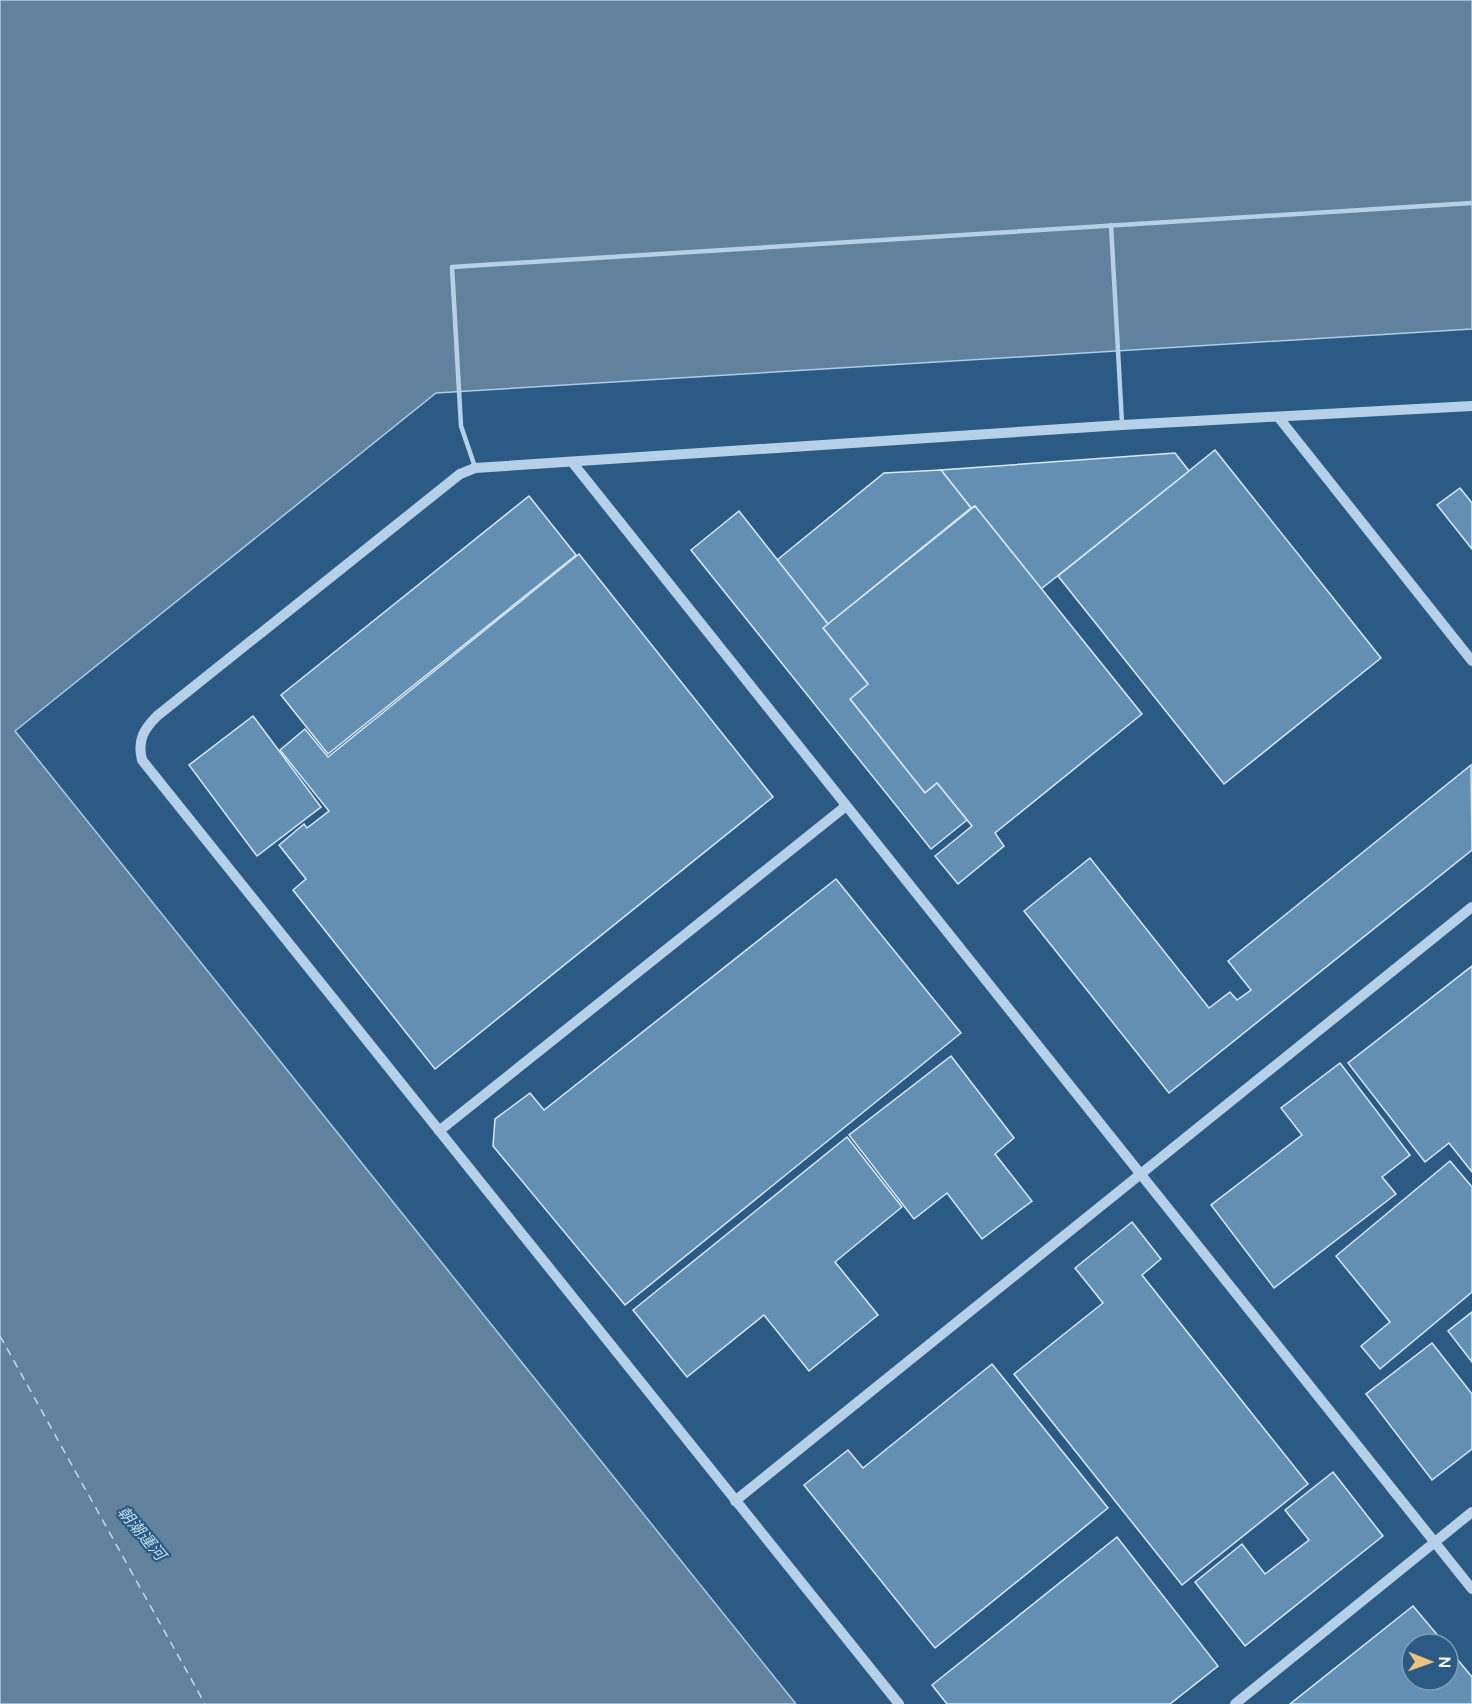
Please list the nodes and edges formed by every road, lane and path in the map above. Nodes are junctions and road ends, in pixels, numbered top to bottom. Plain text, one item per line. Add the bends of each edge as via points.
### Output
1 (1472, 202) edge
2 (1111, 225) junction
3 (1472, 406) edge
4 (1279, 418) junction
5 (1122, 425) junction
6 (572, 462) junction
7 (476, 468) junction
8 (1472, 661) edge
9 (846, 806) junction
10 (1472, 907) edge
11 (439, 1131) junction
12 (1141, 1175) junction
13 (735, 1501) junction
14 (1472, 1512) edge
15 (1434, 1542) junction
16 (1472, 1589) edge
17 (898, 1704) edge
18 (1235, 1704) edge

1 - 2 lane
2 - 5 lane
2 - 7 lane via 452,267 461,426
3 - 4 street
4 - 5 street
4 - 8 street
5 - 6 street
6 - 7 street
6 - 9 street
7 - 11 street via 460,474 157,716 146,727 140,750 142,760
9 - 11 street
9 - 12 street
10 - 12 street
11 - 13 street
12 - 13 street
12 - 15 street
13 - 17 street
14 - 15 street
15 - 16 street
15 - 18 street

